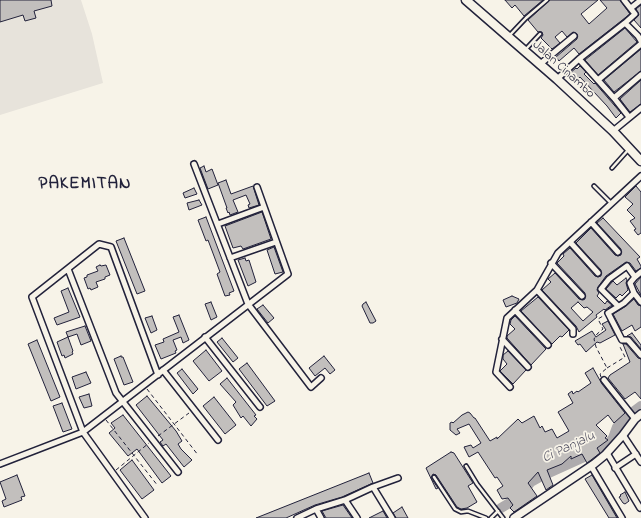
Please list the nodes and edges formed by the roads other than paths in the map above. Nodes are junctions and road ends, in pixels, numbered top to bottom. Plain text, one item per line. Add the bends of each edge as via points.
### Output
1 (466, 0) edge
2 (547, 0) edge
3 (624, 0) edge
4 (641, 0) edge
5 (631, 8) junction
6 (625, 23) junction
7 (540, 34) dead end
8 (640, 34) edge
9 (574, 36) dead end
10 (509, 37) junction
11 (641, 43) edge
12 (524, 51) junction
13 (579, 59) junction
14 (539, 65) junction
15 (641, 75) edge
16 (557, 79) junction
17 (598, 80) junction
18 (614, 98) junction
19 (641, 108) edge
20 (629, 117) junction
21 (616, 134) junction
22 (629, 148) junction
23 (641, 161) edge
24 (194, 164) dead end
25 (612, 168) dead end
26 (641, 176) edge
27 (257, 186) dead end
28 (594, 186) dead end
29 (611, 204) junction
30 (264, 208) junction
31 (591, 222) junction
32 (218, 224) junction
33 (276, 242) junction
34 (570, 242) junction
35 (618, 252) dead end
36 (230, 258) junction
37 (551, 263) junction
38 (68, 269) junction
39 (641, 272) edge
40 (598, 273) dead end
41 (635, 277) junction
42 (537, 290) junction
43 (634, 293) junction
44 (582, 296) dead end
45 (641, 302) edge
46 (248, 304) junction
47 (618, 306) junction
48 (516, 310) junction
49 (573, 334) dead end
50 (205, 337) junction
51 (502, 339) junction
52 (508, 345) junction
53 (548, 345) dead end
54 (500, 352) junction
55 (641, 355) edge
56 (528, 367) dead end
57 (163, 370) junction
58 (158, 374) junction
59 (321, 378) dead end
60 (604, 380) road end
61 (510, 387) dead end
62 (123, 402) junction
63 (260, 407) dead end
64 (637, 417) edge
65 (83, 432) junction
66 (623, 435) junction
67 (218, 440) dead end
68 (606, 454) junction
69 (638, 455) edge
70 (641, 462) edge
71 (0, 464) edge
72 (593, 465) junction
73 (466, 466) dead end
74 (615, 468) junction
75 (178, 472) dead end
76 (434, 477) dead end
77 (398, 478) dead end
78 (373, 488) junction
79 (345, 500) junction
80 (640, 508) dead end
81 (316, 509) junction
82 (498, 511) junction
83 (517, 517) edge
84 (145, 518) edge
85 (297, 518) edge
86 (321, 518) edge
87 (357, 518) edge
88 (392, 518) edge
89 (486, 518) edge
90 (491, 518) edge
91 (503, 518) edge
92 (622, 518) edge

1 - 10 main road, Jalan Cinambo
2 - 10 lane
3 - 5 street
4 - 5 street
5 - 6 street via 635,14
6 - 8 street
6 - 13 street
7 - 12 lane
8 - 11 street
9 - 14 street
10 - 12 main road, Jalan Cinambo
11 - 17 street
12 - 14 main road, Jalan Cinambo
13 - 16 street
13 - 17 street
14 - 16 main road, Jalan Cinambo
15 - 18 street
16 - 21 main road, Jalan Cinambo
17 - 18 street
18 - 20 street
19 - 20 street
20 - 21 street
21 - 22 main road, Jalan Cinambo
22 - 23 main road, Jalan Cinambo
22 - 25 lane
24 - 32 street
26 - 29 street
27 - 30 street
28 - 29 lane
29 - 31 street
30 - 32 street
30 - 33 street
31 - 34 street
31 - 35 street
32 - 36 street
33 - 36 street
33 - 46 street via 288,274
34 - 37 street
34 - 40 street
36 - 46 street
37 - 42 street
37 - 44 street
38 - 58 street via 99,244 111,247
38 - 62 street via 116,393
38 - 65 street via 32,297
39 - 41 street
41 - 43 street via 630,283
41 - 47 street via 627,266 609,279 601,289
42 - 48 street
42 - 49 street via 573,329
43 - 45 street
43 - 47 street
46 - 50 street
46 - 59 street via 311,387
47 - 55 street via 608,313 622,340 628,340
48 - 51 street via 507,318
48 - 53 street
50 - 57 street
50 - 63 street
51 - 52 street
51 - 54 street
52 - 54 street
52 - 56 street
54 - 61 street via 496,372
57 - 58 street
57 - 67 street
58 - 62 street
60 - 64 street via 627,409
62 - 65 street
62 - 75 street
64 - 66 street
65 - 71 street
65 - 84 street
66 - 68 street
66 - 69 street
68 - 72 street
68 - 74 street
69 - 70 street
69 - 74 street
72 - 83 street
72 - 92 street
73 - 82 lane
74 - 80 street
76 - 89 lane via 458,511 468,511
77 - 78 street
78 - 79 street
78 - 88 street
79 - 81 street
79 - 87 street
81 - 85 street
81 - 86 street
82 - 90 lane
82 - 91 lane

